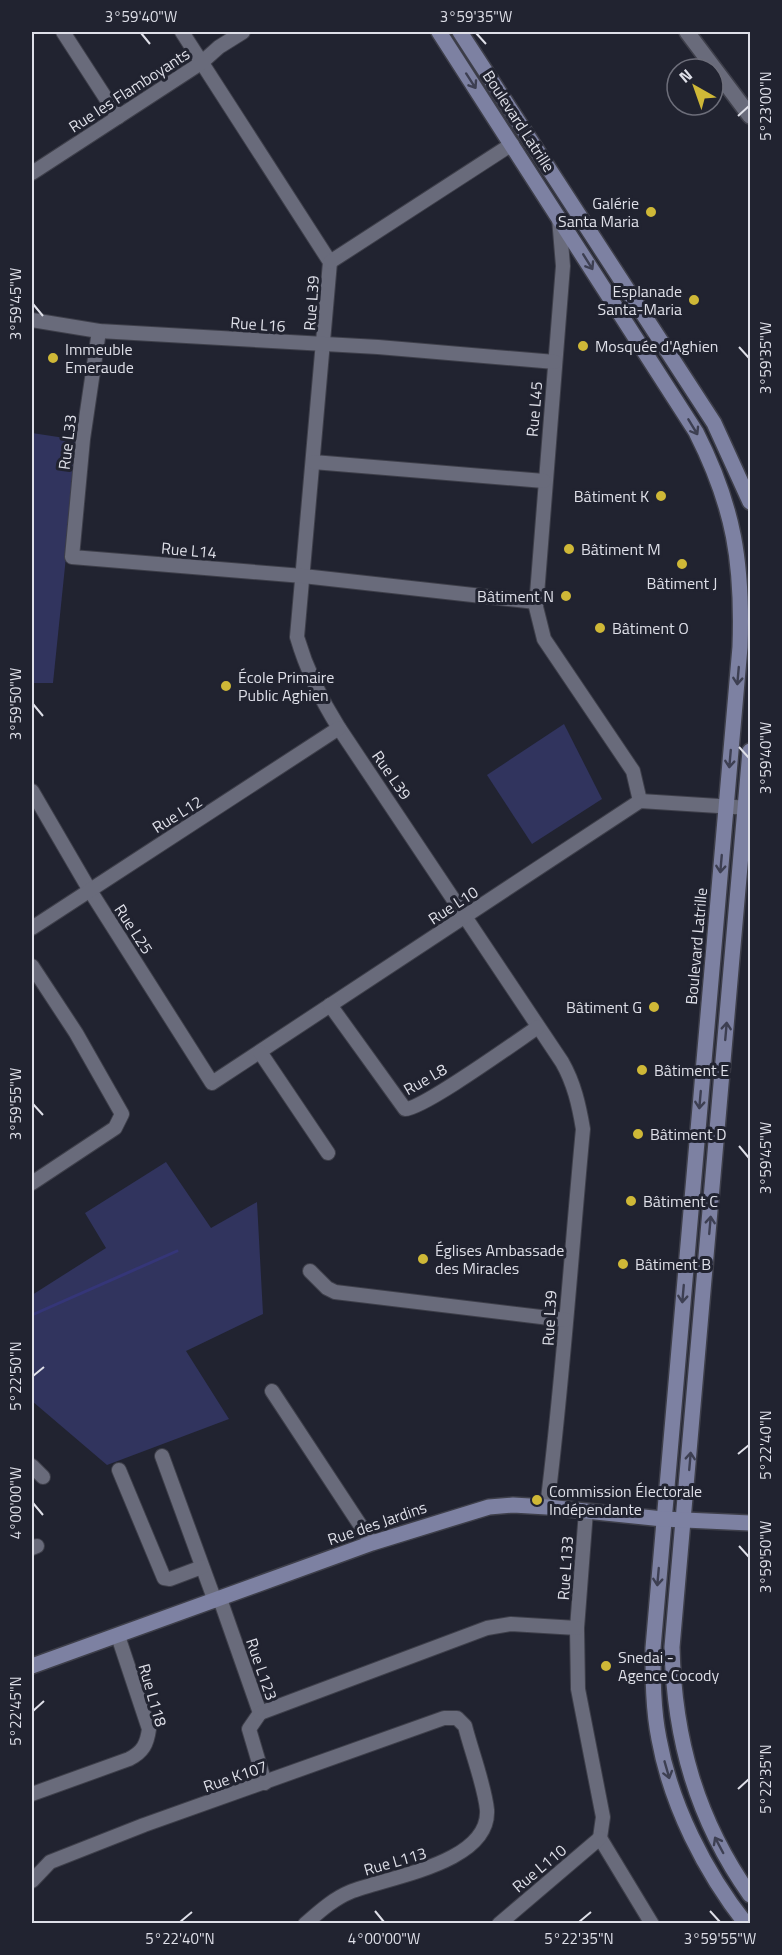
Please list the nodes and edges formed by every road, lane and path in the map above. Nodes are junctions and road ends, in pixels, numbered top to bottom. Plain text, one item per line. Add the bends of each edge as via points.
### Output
1 (63, 32) edge
2 (182, 32) edge
3 (243, 32) edge
4 (439, 32) edge
5 (460, 32) edge
6 (687, 32) edge
7 (201, 63) junction
8 (750, 116) edge
9 (118, 117) junction
10 (512, 144) junction
11 (32, 173) edge
12 (558, 215) junction
13 (330, 262) junction
14 (32, 320) edge
15 (99, 331) junction
16 (324, 345) junction
17 (555, 362) junction
18 (313, 462) junction
19 (544, 481) junction
20 (750, 502) edge
21 (72, 556) joint
22 (303, 576) junction
23 (536, 604) junction
24 (339, 728) junction
25 (750, 751) edge
26 (32, 791) edge
27 (640, 801) junction
28 (726, 806) junction
29 (747, 808) edge
30 (89, 889) junction
31 (466, 915) junction
32 (32, 928) edge
33 (32, 966) edge
34 (330, 1005) junction
35 (538, 1027) junction
36 (260, 1052) junction
37 (212, 1083) joint
38 (328, 1153) dead end
39 (32, 1183) edge
40 (310, 1271) dead end
41 (566, 1320) junction
42 (272, 1391) dead end
43 (162, 1456) dead end
44 (32, 1466) edge
45 (119, 1470) dead end
46 (43, 1478) dead end
47 (547, 1507) junction
48 (586, 1511) junction
49 (663, 1519) junction
50 (685, 1520) junction
51 (750, 1523) edge
52 (372, 1543) junction
53 (202, 1567) junction
54 (218, 1600) junction
55 (577, 1628) junction
56 (118, 1636) junction
57 (32, 1666) edge
58 (260, 1713) junction
59 (457, 1718) joint
60 (265, 1783) junction
61 (32, 1794) edge
62 (600, 1838) junction
63 (32, 1881) edge
64 (750, 1895) edge
65 (305, 1923) edge
66 (499, 1923) edge
67 (652, 1923) edge
68 (746, 1923) edge

1 - 9 street
2 - 7 street, Rue L39
3 - 7 street, Rue les Flamboyants
4 -> 10 main road, Boulevard Latrille
5 - 20 main road, Boulevard Latrille via 714,423
6 - 8 street
7 - 9 street, Rue les Flamboyants
7 - 13 street, Rue L39
9 - 11 street, Rue les Flamboyants
10 - 12 main road, Boulevard Latrille
10 - 13 street
12 - 17 street, Rue L45 via 563,266
12 -> 28 main road, Boulevard Latrille via 696,432 728,506 737,554 741,616
13 - 16 street, Rue L39
14 - 15 street, Rue L16
15 - 16 street, Rue L16
15 - 21 street, Rue L33
16 - 17 street, Rue L16
16 - 18 street, Rue L39
17 - 19 street, Rue L45
18 - 19 street
18 - 22 street, Rue L39
19 - 23 street, Rue L45
21 - 22 street, Rue L14
22 - 23 street, Rue L14
22 - 24 street, Rue L39 via 297,637 311,681
23 - 27 street, Rue L45 via 544,639 633,771
24 - 30 street, Rue L12
24 - 31 street, Rue L39
25 - 29 main road
26 - 30 street, Rue L25
27 - 28 street
27 - 31 street, Rue L10
28 - 29 street
28 -> 49 main road, Boulevard Latrille
50 -> 29 main road
30 - 32 street, Rue L12
30 - 37 street, Rue L25
31 - 34 street, Rue L10
31 - 35 street, Rue L39
33 - 39 street via 122,1114 115,1128
34 - 35 street, Rue L8 via 405,1109 437,1094
34 - 36 street, Rue L10
35 - 41 street, Rue L39 via 570,1076 583,1129
36 - 37 street, Rue L10
36 - 38 street
40 - 41 street via 335,1292
41 - 47 street, Rue L39
42 - 52 street
43 - 53 street, Rue L123
44 - 46 street
45 - 53 street via 164,1578
47 - 48 main road, Rue des Jardins
47 - 52 main road, Rue des Jardins via 489,1507
48 - 49 main road, Rue des Jardins
48 - 55 street, Rue L133
49 - 50 main road, Rue des Jardins
49 -> 68 main road, Boulevard Latrille via 652,1648 659,1741 686,1822
50 - 51 main road, Rue des Jardins
64 -> 50 main road via 704,1814 680,1735 672,1647
52 - 54 main road, Rue des Jardins
53 - 54 street, Rue L123
54 - 56 main road, Rue des Jardins
54 - 58 street, Rue L123
55 - 58 street via 511,1624 487,1628
55 - 62 street, Rue L133 via 579,1700 603,1817
56 - 57 main road, Rue des Jardins
56 - 61 street, Rue L118 via 149,1729 147,1743 140,1754 129,1759
58 - 60 street, Rue L123 via 249,1729
59 - 60 street, Rue K107 via 444,1718
59 - 65 street, Rue L113 via 465,1726 487,1810 481,1832 465,1849 439,1865 347,1893
60 - 63 street, Rue K107 via 50,1863
62 - 66 street, Rue L110
62 - 67 street

